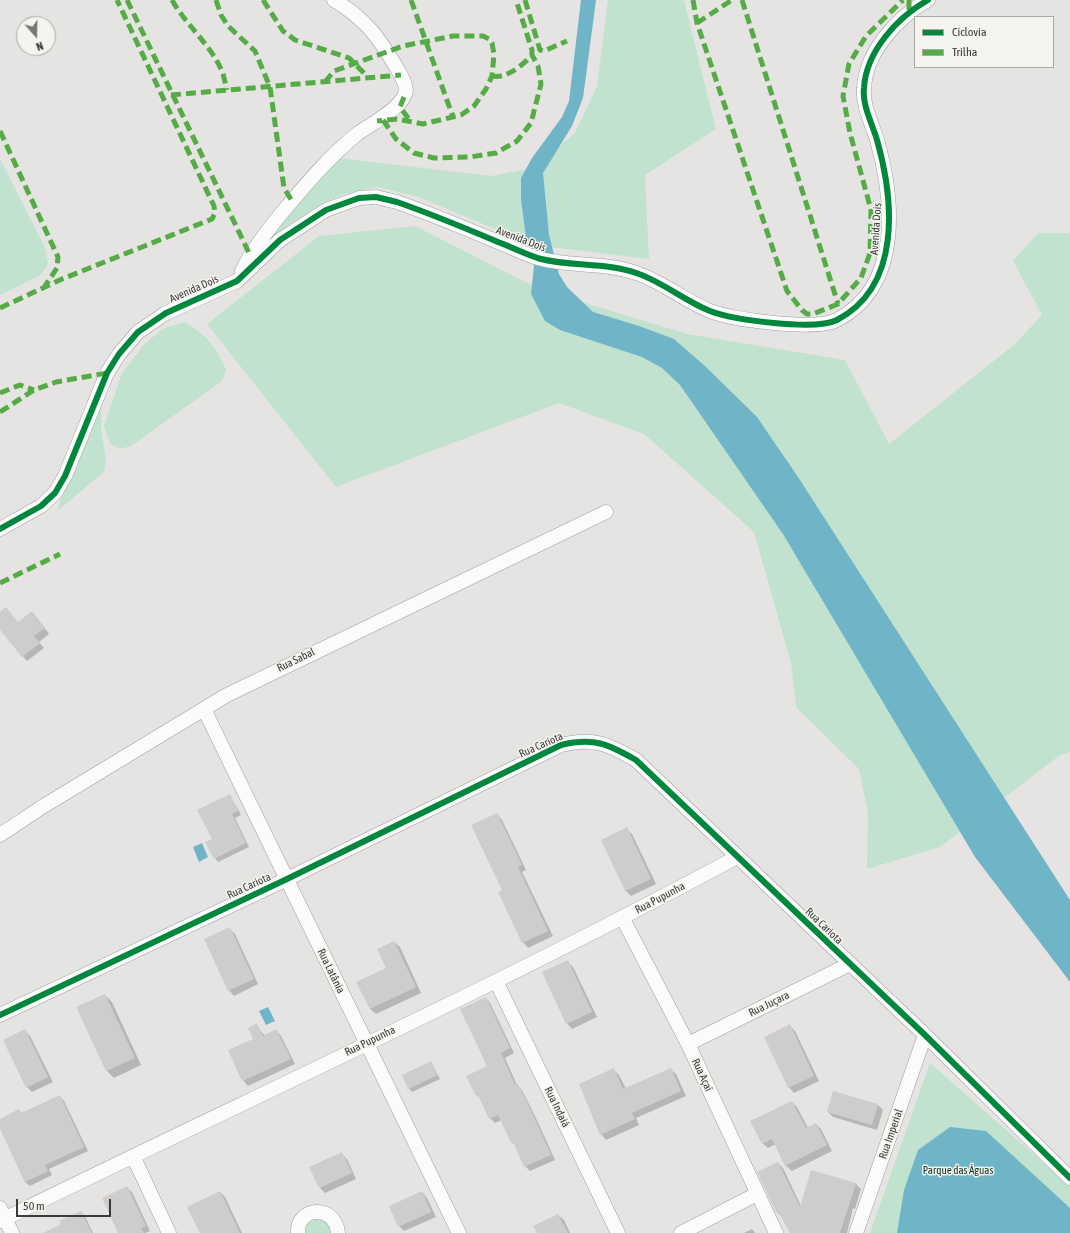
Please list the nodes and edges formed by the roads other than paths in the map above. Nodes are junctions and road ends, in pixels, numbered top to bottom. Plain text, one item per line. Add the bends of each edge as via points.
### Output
1 (334, 0) edge
2 (928, 0) edge
3 (237, 281) junction
4 (606, 512) dead end
5 (0, 529) edge
6 (204, 709) junction
7 (0, 835) edge
8 (737, 857) junction
9 (287, 879) junction
10 (622, 919) junction
11 (850, 964) junction
12 (496, 981) junction
13 (0, 1015) edge
14 (925, 1035) junction
15 (366, 1043) junction
16 (688, 1044) junction
17 (133, 1156) junction
18 (1070, 1178) edge
19 (757, 1194) junction
20 (2, 1216) edge
21 (12, 1233) edge
22 (169, 1233) edge
23 (298, 1233) edge
24 (338, 1233) edge
25 (459, 1233) edge
26 (618, 1233) edge
27 (681, 1233) edge
28 (776, 1233) edge
29 (856, 1233) edge

1 - 3 street via 354,12 370,27 389,53 401,75 406,91 404,97 327,160 268,230 250,255
2 - 3 street, Avenida Dois via 909,12 890,31 868,70 863,96 885,174 889,219 887,243 878,278 865,297 844,316 833,321 805,326 723,315 682,298 641,274 622,269 540,259 415,208 376,197 359,198 343,203 309,220 280,240
3 - 5 street, Avenida Dois via 166,313 138,332 107,373 65,476 55,493 42,506
4 - 6 street, Rua Sabal via 252,681
6 - 7 street, Rua Sabal
6 - 9 street, Rua Latânia
8 - 9 street, Rua Cariota via 636,760 613,747 586,740 561,745
8 - 10 street, Rua Pupunha
8 - 11 street, Rua Cariota
9 - 13 street, Rua Cariota
9 - 15 street, Rua Latânia
10 - 12 street, Rua Pupunha
10 - 16 street, Rua Açaí
11 - 14 street, Rua Cariota
11 - 16 street, Rua Juçara
12 - 15 street, Rua Pupunha
12 - 26 street, Rua Indaiá
14 - 18 street, Rua Cariota
14 - 29 street, Rua Imperial
15 - 17 street, Rua Pupunha
15 - 25 street, Rua Latânia
16 - 19 street, Rua Açaí
17 - 20 street, Rua Pupunha
17 - 22 street
19 - 27 street
19 - 28 street, Rua Açaí
20 - 21 street
23 - 24 street via 300,1222 305,1216 320,1211 334,1218

